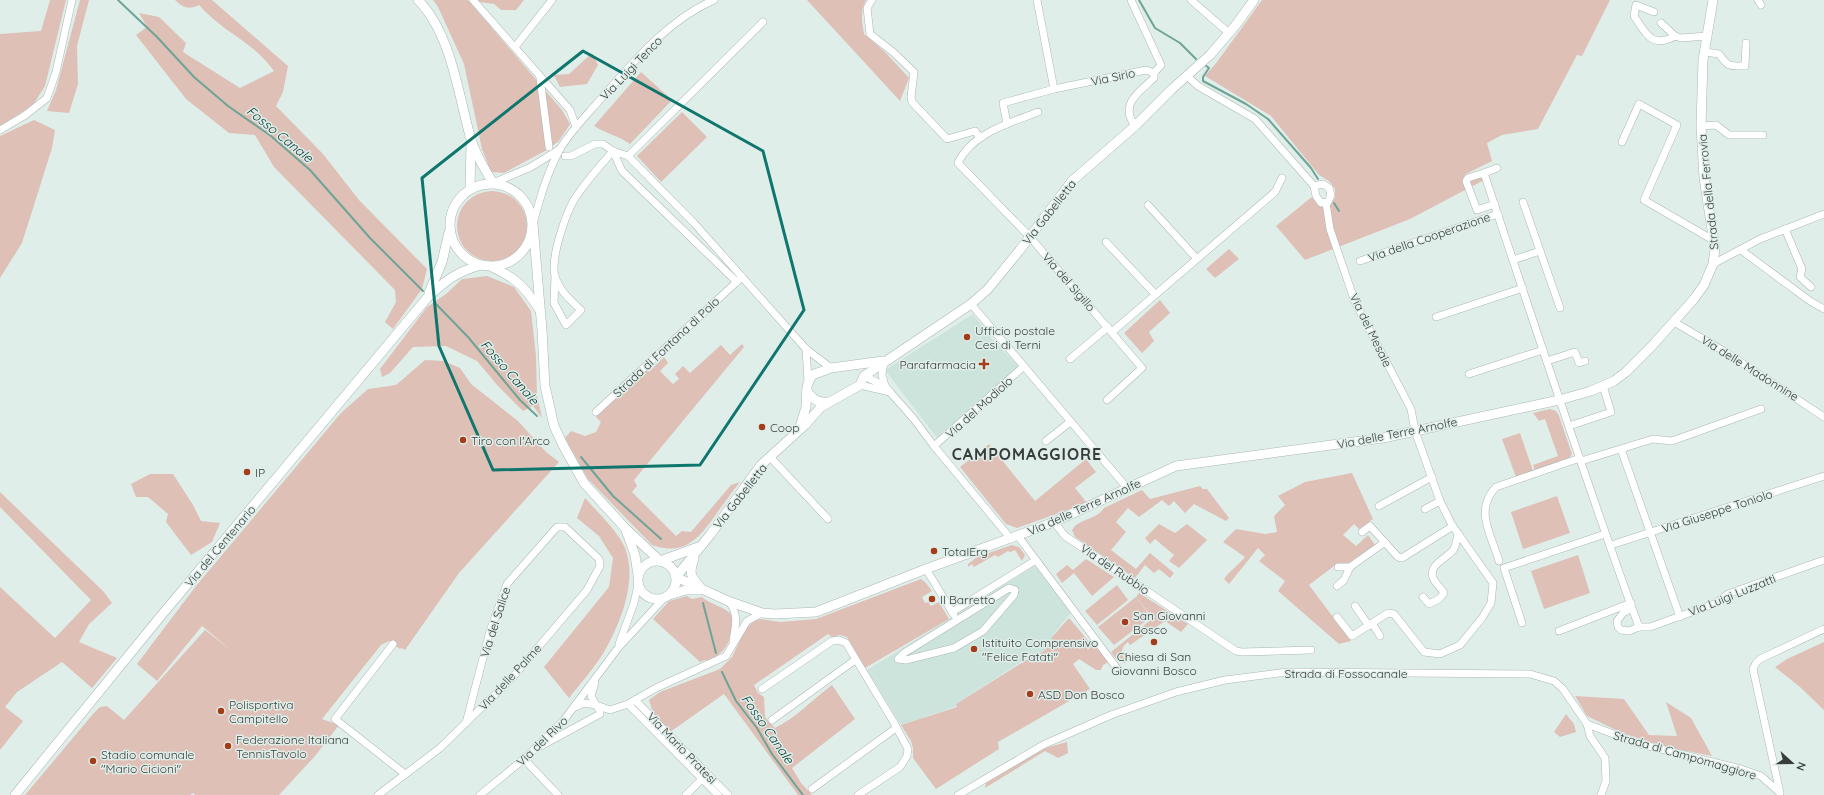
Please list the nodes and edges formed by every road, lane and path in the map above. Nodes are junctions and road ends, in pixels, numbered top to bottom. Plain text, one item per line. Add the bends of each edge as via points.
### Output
1 (72, 0) edge
2 (473, 0) edge
3 (552, 0) edge
4 (714, 0) edge
5 (872, 0) edge
6 (1037, 0) edge
7 (1131, 0) edge
8 (1191, 0) edge
9 (1254, 0) edge
10 (1713, 0) edge
11 (420, 1) edge
12 (1654, 12) dead end
13 (763, 22) dead end
14 (1661, 24) dead end
15 (1229, 33) junction
16 (1675, 36) junction
17 (1707, 36) junction
18 (1746, 42) dead end
19 (515, 47) junction
20 (1704, 52) junction
21 (1154, 73) junction
22 (1187, 76) junction
23 (540, 78) junction
24 (1054, 89) junction
25 (1038, 112) dead end
26 (1007, 124) junction
27 (1135, 126) junction
28 (1701, 126) junction
29 (576, 127) junction
30 (0, 130) edge
31 (1763, 135) dead end
32 (471, 137) junction
33 (980, 137) junction
34 (1622, 142) dead end
35 (549, 146) dead end
36 (560, 149) junction
37 (613, 151) junction
38 (565, 156) dead end
39 (628, 156) junction
40 (1497, 168) dead end
41 (1484, 172) junction
42 (1282, 178) dead end
43 (492, 183) junction
44 (1314, 186) junction
45 (470, 189) junction
46 (1523, 202) dead end
47 (1326, 203) junction
48 (1495, 204) junction
49 (1148, 206) dead end
50 (1498, 214) junction
51 (1824, 214) edge
52 (533, 224) junction
53 (450, 229) junction
54 (1785, 229) junction
55 (1030, 237) junction
56 (1106, 242) dead end
57 (1714, 244) junction
58 (1741, 250) junction
59 (1540, 252) junction
60 (1730, 256) junction
61 (1197, 259) junction
62 (1514, 260) junction
63 (1360, 261) dead end
64 (1713, 264) junction
65 (481, 266) junction
66 (492, 267) junction
67 (555, 275) junction
68 (739, 279) junction
69 (1811, 287) dead end
70 (1523, 288) junction
71 (1155, 294) junction
72 (427, 298) junction
73 (971, 304) junction
74 (1560, 308) dead end
75 (1824, 309) edge
76 (540, 310) junction
77 (1436, 317) dead end
78 (1674, 322) junction
79 (1110, 329) junction
80 (806, 349) junction
81 (1543, 350) junction
82 (1070, 359) dead end
83 (884, 361) junction
84 (1547, 361) junction
85 (1585, 361) dead end
86 (856, 365) junction
87 (1023, 367) junction
88 (831, 368) junction
89 (1469, 374) dead end
90 (808, 380) junction
91 (862, 380) junction
92 (885, 386) junction
93 (1603, 386) junction
94 (808, 391) junction
95 (890, 392) junction
96 (1107, 400) dead end
97 (1559, 400) junction
98 (828, 402) junction
99 (1761, 409) dead end
100 (596, 412) dead end
101 (1824, 417) edge
102 (1070, 422) junction
103 (1569, 426) junction
104 (797, 431) junction
105 (1415, 431) junction
106 (1046, 441) dead end
107 (934, 446) junction
108 (1621, 449) junction
109 (770, 457) junction
110 (1580, 460) junction
111 (1824, 476) edge
112 (1432, 477) junction
113 (1128, 489) junction
114 (1440, 500) junction
115 (1379, 506) dead end
116 (1425, 509) dead end
117 (828, 519) dead end
118 (1054, 522) junction
119 (1452, 525) junction
120 (625, 528) junction
121 (1362, 532) dead end
122 (1650, 532) junction
123 (1458, 534) junction
124 (1605, 534) junction
125 (1014, 537) junction
126 (1385, 542) junction
127 (702, 545) junction
128 (1611, 545) junction
129 (649, 550) junction
130 (1407, 550) dead end
131 (678, 555) junction
132 (695, 555) junction
133 (1036, 560) junction
134 (1824, 560) edge
135 (660, 561) junction
136 (1499, 561) dead end
137 (600, 566) joint
138 (1338, 567) dead end
139 (1350, 567) junction
140 (926, 569) junction
141 (638, 575) junction
142 (676, 577) junction
143 (638, 585) junction
144 (1337, 586) dead end
145 (702, 590) junction
146 (667, 596) junction
147 (1423, 597) dead end
148 (728, 601) junction
149 (1355, 606) dead end
150 (1632, 606) junction
151 (952, 612) junction
152 (762, 613) junction
153 (1337, 617) dead end
154 (1680, 617) junction
155 (957, 621) junction
156 (1522, 623) dead end
157 (1370, 624) junction
158 (1639, 627) junction
159 (1824, 629) edge
160 (1559, 631) dead end
161 (1380, 636) dead end
162 (393, 644) dead end
163 (618, 648) junction
164 (731, 648) junction
165 (1311, 650) dead end
166 (855, 660) junction
167 (1119, 671) dead end
168 (1543, 677) joint
169 (596, 679) junction
170 (762, 689) dead end
171 (635, 700) junction
172 (628, 704) junction
173 (596, 705) junction
174 (575, 707) junction
175 (772, 720) dead end
176 (466, 723) junction
177 (1587, 724) junction
178 (896, 728) junction
179 (534, 750) junction
180 (524, 759) junction
181 (405, 774) junction
182 (704, 777) junction
183 (812, 789) dead end
184 (1780, 794) edge
185 (15, 795) edge
186 (378, 795) edge
187 (480, 795) edge
188 (558, 795) edge
189 (686, 795) edge
190 (718, 795) edge
191 (728, 795) edge
192 (858, 795) edge
193 (958, 795) edge
194 (1601, 795) edge

1 - 30 street via 56,72 46,98 24,116
2 - 19 street
3 - 19 street
4 - 29 street, Via Luigi Tenco via 702,5 664,33 631,65
5 - 33 street via 867,8 870,34 914,72 910,96 912,102 947,139 975,131
6 - 24 street
7 - 21 street via 1161,65
8 - 15 street
9 - 15 street, Via Gabelletta
10 - 17 street, Strada della Ferrovia
11 - 32 street via 447,49
12 - 16 street via 1636,5 1634,16 1649,38 1667,41
13 - 39 street
14 - 16 street
15 - 22 street, Via Gabelletta
16 - 17 street
17 - 20 street, Strada della Ferrovia
18 - 20 street via 1745,66 1730,66 1718,54
19 - 23 street
20 - 28 street, Strada della Ferrovia
21 - 24 street, Via Sirio via 1146,70
21 - 27 street, Via Sirio via 1154,78 1131,100 1129,112
22 - 27 street, Via Gabelletta
22 - 44 street, Via del Mesale via 1192,83 1255,119
23 - 29 street via 570,110
23 - 35 street
24 - 26 street, Via Sirio via 1003,103
25 - 26 street
26 - 33 street
27 - 55 street, Via Gabelletta via 1072,181
28 - 31 street via 1716,126 1729,135
28 - 57 street, Strada della Ferrovia via 1704,178
29 - 36 street, Via Luigi Tenco
32 - 43 street via 480,163
32 - 45 street
33 - 55 street via 968,148 958,163
34 - 57 street via 1638,104 1677,125 1644,200
36 - 43 street, Via Luigi Tenco via 531,167
36 - 52 street, Via Luigi Tenco via 544,186
37 - 38 street via 603,144 595,144 571,156
37 - 39 street
37 - 67 street via 576,195 559,237 554,262
37 - 68 street via 622,171
39 - 68 street via 694,223
40 - 41 street
41 - 48 street, Via della Cooperazione
41 - 48 street, Via della Cooperazione via 1466,181 1477,210
42 - 61 street via 1275,192
43 - 45 street
43 - 52 street via 505,185 516,191 528,206
44 - 47 street, Via del Mesale via 1321,203
44 - 47 street, Via del Mesale via 1323,184 1329,188 1331,195
45 - 53 street via 454,206 450,217
46 - 59 street
47 - 105 street, Via del Mesale via 1330,229 1355,302 1411,409
48 - 50 street, Via della Cooperazione
49 - 61 street
50 - 62 street, Via della Cooperazione
50 - 63 street, Via della Cooperazione
51 - 54 street
52 - 66 street via 532,237 526,249 517,258
52 - 76 street
53 - 65 street via 453,242 460,252
53 - 72 street, Via del Centenario via 442,262
54 - 58 street
54 - 69 street via 1802,269 1800,277
55 - 73 street, Via Gabelletta via 988,289
55 - 79 street, Via del Sigillo
56 - 71 street
57 - 60 street
57 - 64 street, Strada della Ferrovia
58 - 60 street
58 - 75 street
59 - 62 street
59 - 74 street
60 - 64 street
61 - 71 street
62 - 70 street, Via della Cooperazione
64 - 78 street, Via delle Terre Arnolfe via 1704,285
65 - 66 street
65 - 72 street, Via del Centenario via 447,279
66 - 76 street via 514,277 528,291
67 - 67 street via 560,290 580,310 566,325 554,304
68 - 80 street
68 - 100 street, Strada di Fontana di Polo
70 - 77 street
70 - 81 street, Via della Cooperazione
71 - 79 street
72 - 185 street, Via del Centenario
73 - 83 street, Via Gabelletta
73 - 87 street, Via del Modiolo
76 - 120 street via 545,386 554,426 584,483
78 - 93 street, Via delle Terre Arnolfe via 1630,368
78 - 101 street, Via delle Madonnine via 1727,353
79 - 82 street
79 - 96 street, Via del Sigillo via 1142,368
80 - 88 street
80 - 90 street
81 - 84 street, Via della Cooperazione
81 - 89 street
83 - 86 street, Via Gabelletta
83 - 91 street, Via Gabelletta
83 - 92 street via 882,374
84 - 85 street via 1575,352 1579,363
84 - 97 street, Via della Cooperazione
86 - 88 street, Via Gabelletta
86 - 91 street via 860,367
87 - 102 street, Via del Modiolo
87 - 107 street, Via del Modiolo
88 - 90 street, Via Gabelletta via 817,372
90 - 94 street, Via Gabelletta
91 - 92 street
91 - 95 street
91 - 98 street, Via Gabelletta
92 - 95 street
93 - 97 street, Via delle Terre Arnolfe
93 - 103 street via 1611,412
94 - 98 street via 817,401
94 - 104 street, Via Gabelletta via 804,418
95 - 107 street
97 - 103 street, Via della Cooperazione
97 - 105 street, Via delle Terre Arnolfe
98 - 104 street, Via Gabelletta
99 - 108 street via 1672,441 1653,439
102 - 106 street
102 - 113 street, Via del Modiolo
103 - 110 street, Via della Cooperazione
104 - 109 street, Via Gabelletta
105 - 112 street, Via del Mesale
105 - 113 street, Via delle Terre Arnolfe via 1370,441 1176,466
107 - 125 street
108 - 110 street
108 - 122 street
109 - 117 street
109 - 127 street, Via Gabelletta
110 - 124 street, Via della Cooperazione
110 - 136 street via 1496,487 1488,494 1484,513
111 - 122 street, Via Giuseppe Toniolo
112 - 114 street, Via del Mesale
112 - 115 street
113 - 118 street, Via delle Terre Arnolfe
114 - 116 street
114 - 119 street, Via del Mesale
118 - 125 street, Via delle Terre Arnolfe
118 - 165 street, Via del Rubbio via 1065,536 1236,651
119 - 123 street, Via del Mesale
119 - 126 street via 1402,558 1398,557
119 - 130 street
120 - 129 street
120 - 141 street via 635,555
121 - 126 street via 1370,526
122 - 128 street, Via Giuseppe Toniolo
122 - 154 street
123 - 147 street via 1455,547 1433,569 1433,577 1444,593 1429,604
123 - 157 street, Via del Mesale via 1493,583 1491,603 1469,636 1460,645 1440,654 1424,652 1394,614 1388,613
124 - 128 street, Via della Cooperazione
124 - 156 street via 1504,568
125 - 133 street, Via delle Terre Arnolfe
125 - 140 street, Via delle Terre Arnolfe
126 - 139 street
127 - 131 street
127 - 132 street, Via Gabelletta
128 - 150 street, Via della Cooperazione
129 - 131 street via 662,555
129 - 135 street
131 - 135 street
132 - 142 street, Via Gabelletta
132 - 145 street via 690,567 691,577
133 - 151 street
133 - 167 street, Via delle Terre Arnolfe
134 - 154 street, Via Luigi Luzzatti via 1728,594 1714,604
135 - 141 street via 647,564 641,568
135 - 142 street via 670,567
137 - 176 street, Via delle Palme via 587,590 512,678
137 - 176 street, Via del Salice via 599,559 565,527 557,527 507,584 490,631
138 - 139 street
139 - 144 street via 1344,580
140 - 151 street
140 - 152 street, Via delle Terre Arnolfe via 816,612
141 - 143 street
142 - 145 street, Via delle Terre Arnolfe
142 - 146 street via 675,587
143 - 146 street via 645,596 652,599
143 - 163 street
145 - 146 street, Via delle Terre Arnolfe via 686,590
145 - 148 street, Via delle Terre Arnolfe
146 - 163 street
148 - 152 street, Via delle Terre Arnolfe
148 - 164 street via 734,608 736,617
149 - 157 street
150 - 158 street, Via della Cooperazione
150 - 158 street via 1617,621 1618,627 1629,631
150 - 160 street
151 - 155 street
152 - 164 street via 747,621
153 - 157 street, Via del Mesale via 1352,636
154 - 158 street, Via Luigi Luzzatti via 1650,627
155 - 155 street via 904,653 898,659 906,660 960,645 983,631 1014,596 1015,590 1009,588
157 - 161 street
159 - 184 street via 1760,659 1753,669
162 - 181 street via 335,719
163 - 169 street
164 - 171 street via 726,656
166 - 170 street via 846,643 832,641
166 - 175 street
166 - 178 street
168 - 177 street, Strada di Campomaggiore via 1554,681 1562,689
168 - 193 street, Strada di Fossocanale via 1530,674 1287,672 1225,680 1176,692 1111,715 1043,745
169 - 173 street via 592,696
169 - 174 street, Via del Rivo
171 - 172 street
171 - 182 street, Via Mario Pratesi
172 - 173 street via 610,710
172 - 182 street, Via Mario Pratesi
173 - 174 street via 584,703
173 - 179 street via 600,714 596,717
174 - 179 street, Via del Rivo
176 - 181 street, Via delle Palme via 440,748
177 - 184 street, Strada di Campomaggiore via 1640,744 1761,776
177 - 194 street, Strada di Campomaggiore via 1590,736 1606,758 1606,781
178 - 183 street
178 - 192 street via 908,750 904,762
179 - 180 street, Via del Rivo
180 - 187 street, Via del Rivo
180 - 188 street
181 - 186 street, Via delle Palme
182 - 189 street
182 - 190 street, Via Mario Pratesi
182 - 191 street, Via Mario Pratesi

